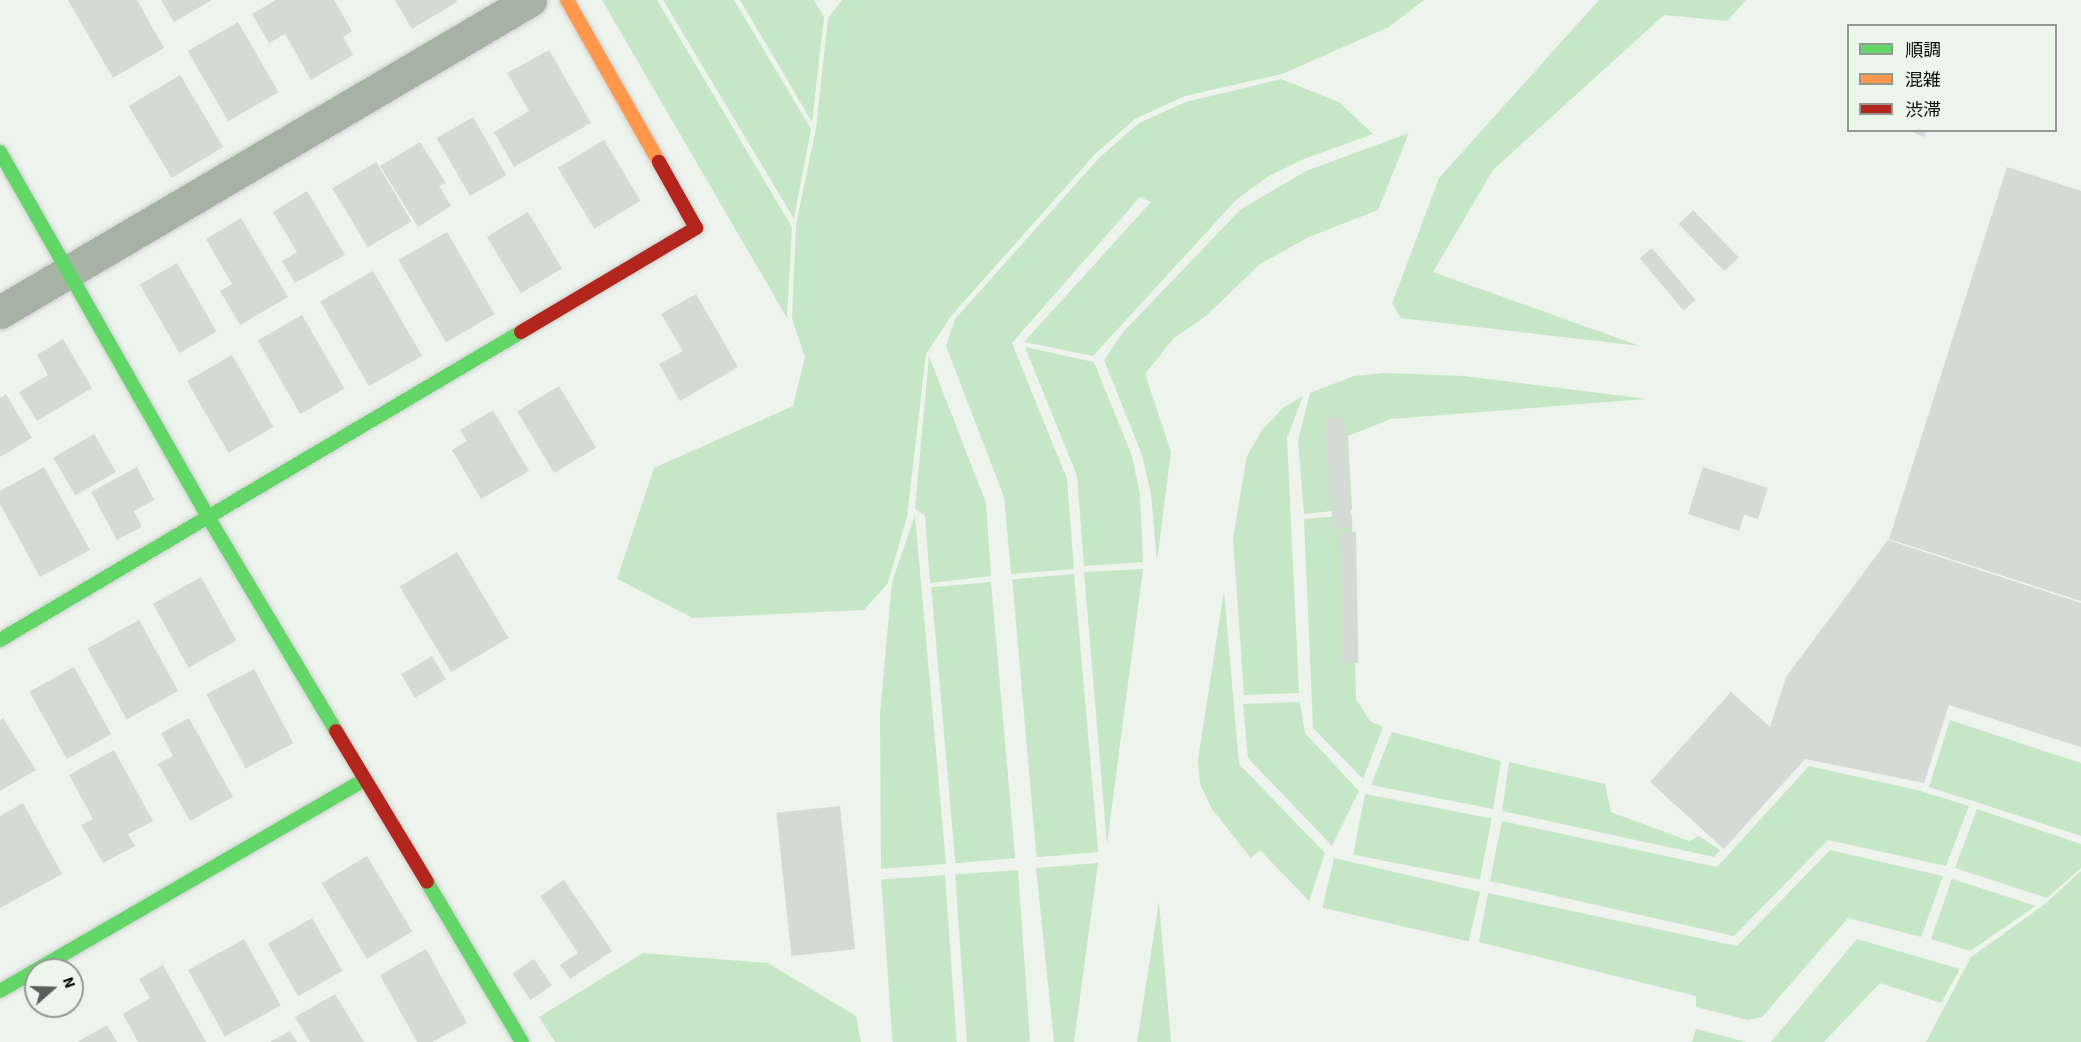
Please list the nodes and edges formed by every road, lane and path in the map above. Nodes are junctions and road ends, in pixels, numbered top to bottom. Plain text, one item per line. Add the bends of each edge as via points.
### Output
1 (530, 0) edge
2 (567, 0) edge
3 (0, 152) edge
4 (68, 273) junction
5 (0, 312) edge
6 (208, 517) junction
7 (0, 640) edge
8 (364, 780) junction
9 (0, 990) edge
10 (521, 1042) edge

1 - 4 street
2 - 6 street via 696,228
3 - 4 street
4 - 5 street
4 - 6 street
6 - 7 street
6 - 8 street
8 - 9 street
8 - 10 street

